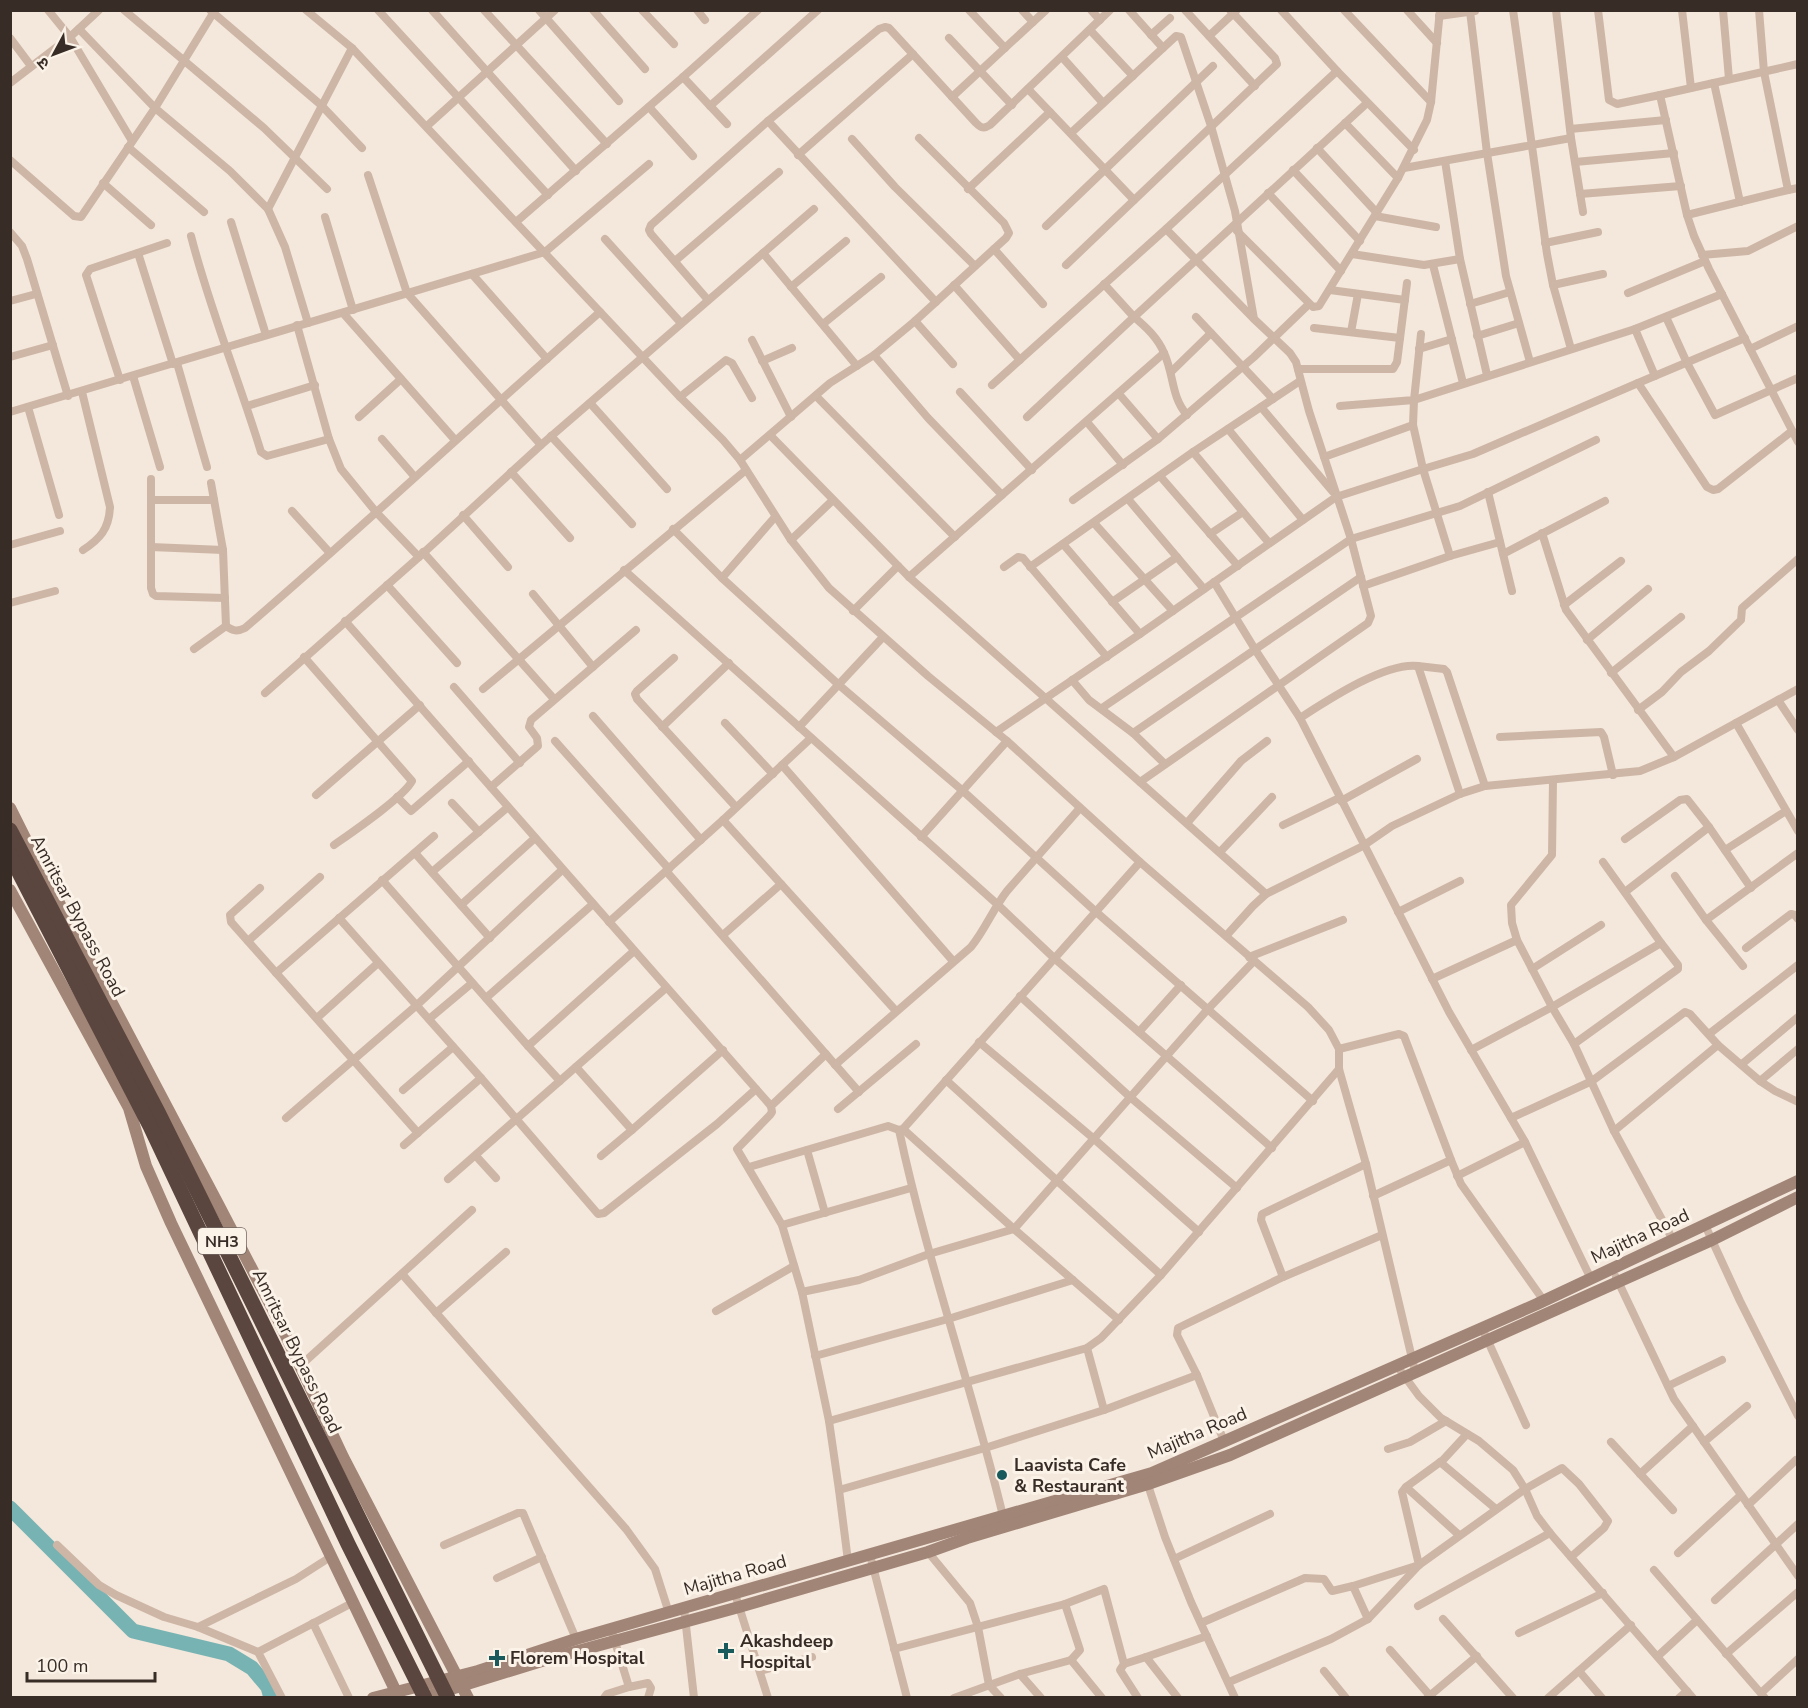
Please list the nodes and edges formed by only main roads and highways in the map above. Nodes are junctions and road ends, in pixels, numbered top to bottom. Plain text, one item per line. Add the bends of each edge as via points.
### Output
1 (10, 808) edge
2 (10, 830) edge
3 (10, 855) edge
4 (10, 890) edge
5 (134, 1118) junction
6 (150, 1126) junction
7 (1797, 1181) edge
8 (1796, 1202) edge
9 (212, 1219) junction
10 (232, 1231) junction
11 (1485, 1334) junction
12 (1407, 1368) junction
13 (1147, 1480) junction
14 (871, 1561) junction
15 (685, 1615) junction
16 (613, 1635) junction
17 (462, 1687) edge
18 (397, 1694) edge
19 (373, 1698) edge
20 (424, 1698) edge
21 (448, 1698) edge

1 - 10 main road
2 - 9 highway, Amritsar Bypass Road / NH3
3 - 6 highway, Amritsar Bypass Road / NH3
4 - 5 main road
5 - 6 highway
5 - 18 main road via 146,1166 171,1223
6 - 20 highway, Amritsar Bypass Road / NH3
7 - 11 main road, Majitha Road via 1544,1301
8 - 11 main road, Majitha Road via 1618,1281
9 - 10 highway
9 - 21 highway, Amritsar Bypass Road / NH3
10 - 17 main road
11 - 12 main road, Majitha Road
12 - 13 main road, Majitha Road via 1224,1441
12 - 13 main road, Majitha Road via 1230,1455
13 - 14 main road, Majitha Road via 1003,1516
13 - 14 main road, Majitha Road via 928,1552
14 - 15 main road, Majitha Road via 739,1607
14 - 15 main road, Majitha Road via 848,1561 735,1594
15 - 16 main road, Majitha Road
15 - 16 main road, Majitha Road via 669,1613
16 - 17 main road, Majitha Road
16 - 17 main road, Majitha Road via 576,1640 478,1671
17 - 18 main road, Majitha Road
17 - 20 main road, Majitha Road
18 - 19 main road, Majitha Road

